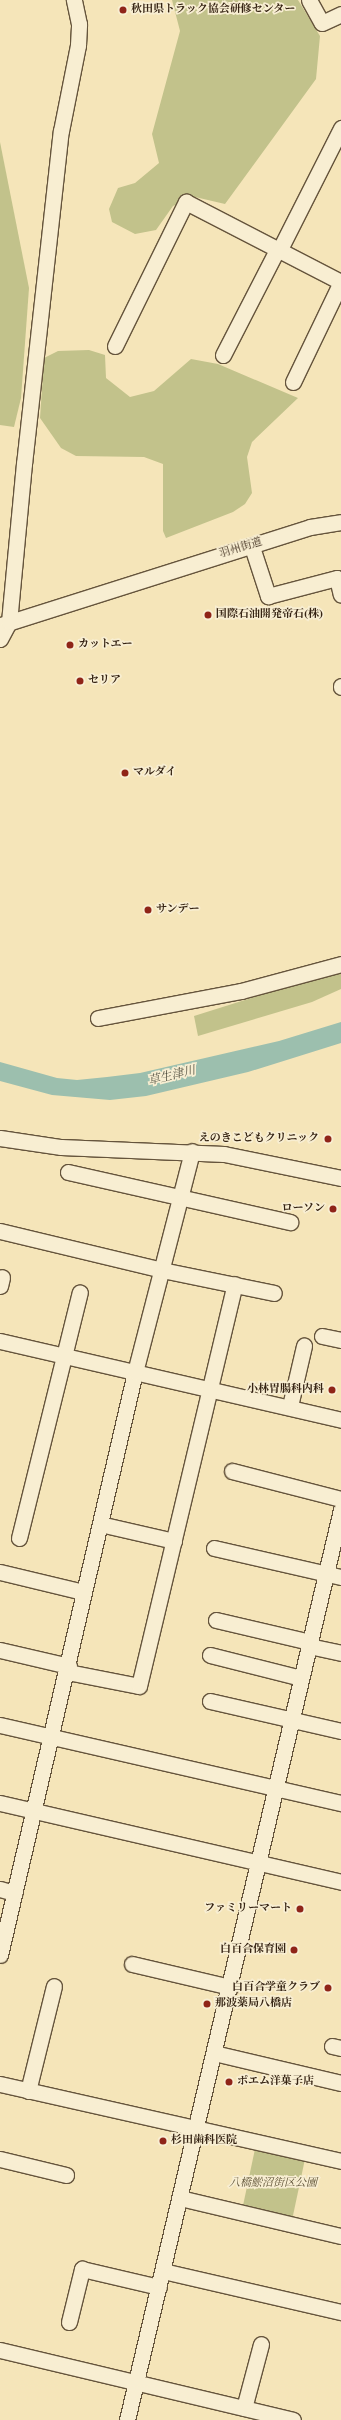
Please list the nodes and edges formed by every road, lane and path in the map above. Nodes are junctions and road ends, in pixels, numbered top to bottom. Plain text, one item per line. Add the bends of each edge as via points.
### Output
1 (74, 0) edge
2 (309, 0) edge
3 (341, 14) edge
4 (341, 128) edge
5 (278, 250) junction
6 (341, 282) edge
7 (115, 346) dead end
8 (223, 355) dead end
9 (293, 382) dead end
10 (341, 522) edge
11 (252, 546) junction
12 (341, 595) edge
13 (4, 623) edge
14 (0, 639) edge
15 (341, 964) edge
16 (98, 1018) dead end
17 (0, 1138) edge
18 (192, 1151) junction
19 (68, 1172) dead end
20 (341, 1178) edge
21 (180, 1197) junction
22 (290, 1222) dead end
23 (0, 1231) edge
24 (162, 1270) junction
25 (235, 1284) junction
26 (80, 1292) dead end
27 (274, 1293) dead end
28 (322, 1336) dead end
29 (341, 1340) edge
30 (0, 1341) edge
31 (304, 1346) dead end
32 (62, 1355) junction
33 (135, 1372) junction
34 (211, 1389) junction
35 (290, 1406) junction
36 (341, 1420) edge
37 (232, 1471) dead end
38 (341, 1499) edge
39 (341, 1510) edge
40 (100, 1524) junction
41 (19, 1538) dead end
42 (174, 1541) junction
43 (214, 1548) dead end
44 (0, 1572) edge
45 (334, 1575) edge
46 (83, 1592) junction
47 (216, 1620) dead end
48 (310, 1644) junction
49 (0, 1650) edge
50 (341, 1653) edge
51 (210, 1655) dead end
52 (68, 1669) junction
53 (301, 1678) junction
54 (210, 1701) dead end
55 (292, 1719) junction
56 (0, 1724) edge
57 (341, 1731) edge
58 (51, 1737) junction
59 (276, 1788) junction
60 (0, 1803) edge
61 (341, 1803) edge
62 (34, 1810) junction
63 (259, 1863) junction
64 (341, 1882) edge
65 (7, 1891) edge
66 (2, 1932) edge
67 (0, 1955) edge
68 (132, 1964) dead end
69 (54, 1986) dead end
70 (230, 1987) junction
71 (214, 2053) junction
72 (341, 2083) edge
73 (0, 2084) edge
74 (28, 2091) junction
75 (196, 2128) junction
76 (0, 2159) edge
77 (341, 2161) edge
78 (66, 2175) dead end
79 (180, 2198) junction
80 (341, 2236) edge
81 (163, 2270) junction
82 (159, 2286) junction
83 (341, 2312) edge
84 (69, 2322) dead end
85 (261, 2344) dead end
86 (0, 2350) edge
87 (136, 2381) junction
88 (244, 2408) junction
89 (127, 2420) edge
90 (293, 2420) edge

1 - 13 street via 79,24 78,45 61,131
2 - 3 street via 322,23
4 - 5 street
5 - 6 street
5 - 7 street via 186,202
5 - 8 street
6 - 9 street
10 - 11 street, 羽州街道 via 310,527
11 - 12 street via 268,596 337,578
11 - 13 street, 羽州街道 via 141,578
13 - 14 street
15 - 16 street via 241,991
17 - 18 street via 61,1147
18 - 20 street via 265,1161
18 - 21 street
19 - 21 street
21 - 22 street
21 - 24 street
23 - 24 street
24 - 25 street
24 - 33 street
25 - 27 street
25 - 34 street
26 - 32 street
28 - 29 street
30 - 32 street
31 - 35 street
32 - 33 street
32 - 41 street
33 - 34 street
33 - 40 street
34 - 35 street
34 - 42 street
35 - 36 street
37 - 38 street
39 - 45 street
40 - 42 street
40 - 46 street
42 - 52 street via 139,1686
43 - 45 street
44 - 46 street
45 - 48 street
46 - 52 street
47 - 48 street
48 - 50 street
48 - 53 street
49 - 52 street
51 - 53 street
52 - 58 street
53 - 55 street
54 - 55 street
55 - 57 street
55 - 59 street
56 - 58 street
58 - 59 street
58 - 62 street
59 - 61 street
59 - 63 street
60 - 62 street
62 - 63 street
62 - 65 street
63 - 64 street
63 - 70 street
65 - 66 street
66 - 67 street
68 - 70 street
69 - 74 street
70 - 71 street
71 - 72 street
71 - 75 street
73 - 74 street
74 - 75 street
75 - 77 street
75 - 79 street
76 - 78 street
79 - 80 street
79 - 81 street
81 - 82 street
81 - 83 street
82 - 84 street via 82,2269
82 - 87 street
85 - 88 street
86 - 87 street
87 - 88 street
87 - 89 street
88 - 90 street

